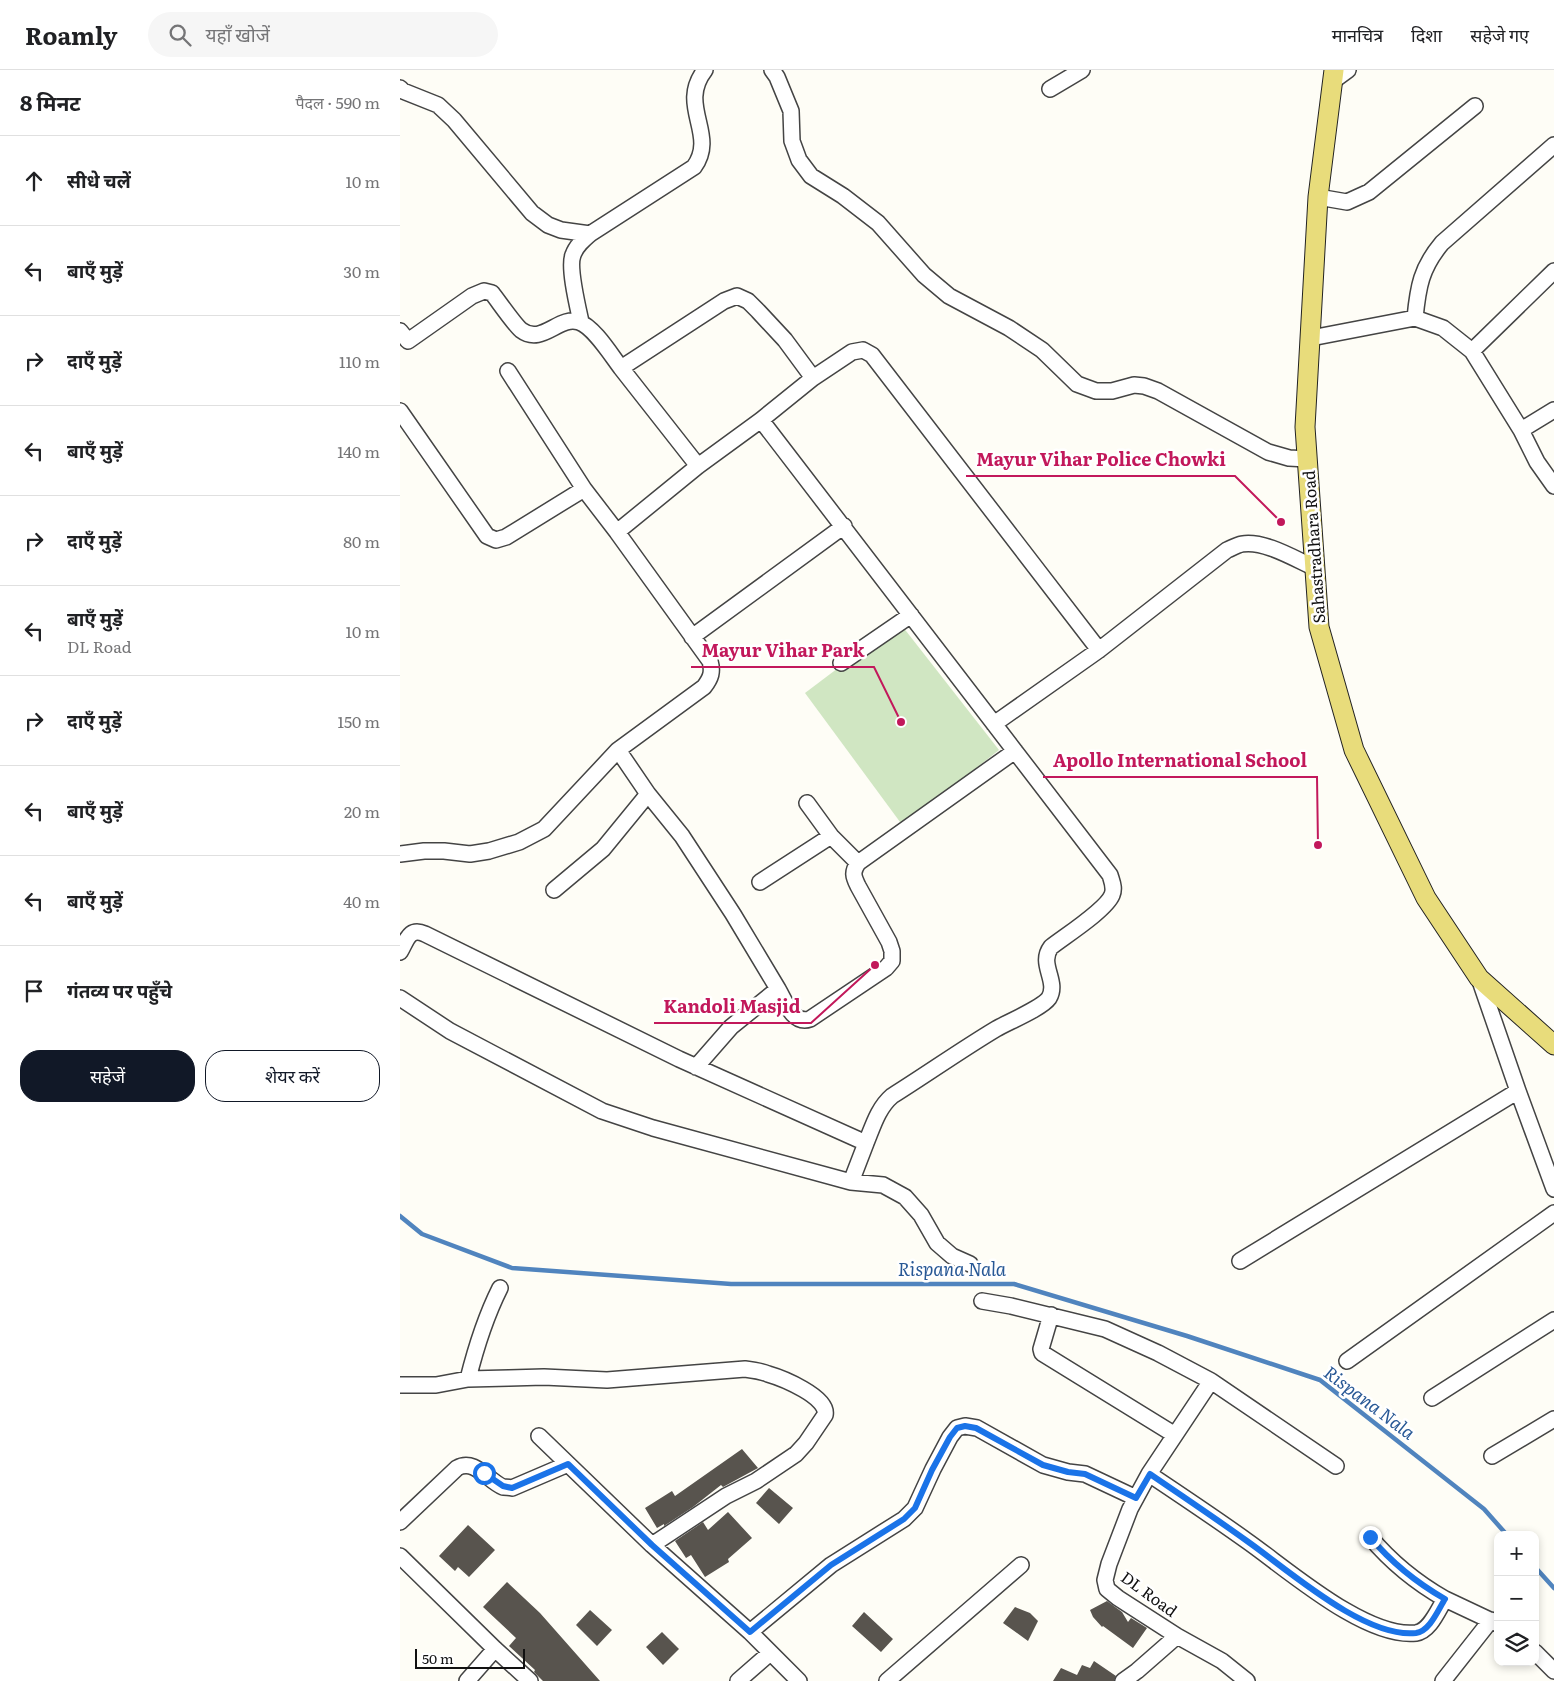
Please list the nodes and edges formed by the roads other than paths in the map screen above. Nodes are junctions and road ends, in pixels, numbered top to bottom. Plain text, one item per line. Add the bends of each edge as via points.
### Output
1 (708, 70) edge
2 (772, 70) edge
3 (1082, 70) edge
4 (1339, 74) edge
5 (400, 88) edge
6 (1050, 89) dead end
7 (1475, 106) dead end
8 (1554, 145) edge
9 (1318, 197) junction
10 (590, 234) junction
11 (1554, 271) edge
12 (1415, 318) junction
13 (581, 322) junction
14 (1311, 338) junction
15 (402, 340) edge
16 (1472, 351) junction
17 (621, 368) junction
18 (508, 371) dead end
19 (813, 378) junction
20 (1554, 410) edge
21 (400, 411) edge
22 (761, 420) junction
23 (1521, 430) junction
24 (1307, 459) junction
25 (698, 466) junction
26 (1554, 486) edge
27 (584, 489) junction
28 (844, 526) junction
29 (617, 532) junction
30 (1315, 568) junction
31 (911, 614) junction
32 (692, 637) junction
33 (1099, 650) junction
34 (841, 663) dead end
35 (994, 724) junction
36 (618, 750) junction
37 (1015, 751) junction
38 (648, 794) junction
39 (807, 803) dead end
40 (831, 836) junction
41 (400, 854) edge
42 (858, 863) junction
43 (760, 882) dead end
44 (554, 890) dead end
45 (400, 952) edge
46 (1479, 978) junction
47 (778, 989) junction
48 (400, 998) edge
49 (1554, 1045) edge
50 (696, 1066) junction
51 (1518, 1091) junction
52 (866, 1143) junction
53 (851, 1182) junction
54 (1554, 1189) edge
55 (1554, 1213) edge
56 (1240, 1261) dead end
57 (970, 1264) dead end
58 (500, 1288) dead end
59 (982, 1301) dead end
60 (1051, 1315) junction
61 (1554, 1320) edge
62 (1347, 1361) dead end
63 (468, 1379) junction
64 (1211, 1381) junction
65 (400, 1385) edge
66 (1432, 1398) dead end
67 (1554, 1419) edge
68 (1175, 1435) junction
69 (539, 1436) dead end
70 (1492, 1456) dead end
71 (568, 1464) junction
72 (1336, 1466) dead end
73 (1150, 1474) junction
74 (1136, 1498) junction
75 (400, 1522) edge
76 (1370, 1537) dead end
77 (652, 1545) junction
78 (400, 1556) edge
79 (1020, 1564) dead end
80 (1445, 1599) junction
81 (1494, 1622) edge
82 (750, 1632) junction
83 (1178, 1636) junction
84 (495, 1648) junction
85 (770, 1653) junction
86 (1539, 1656) edge
87 (1554, 1671) edge
88 (467, 1681) edge
89 (530, 1681) edge
90 (738, 1681) edge
91 (799, 1681) edge
92 (887, 1681) edge
93 (1123, 1681) edge
94 (1247, 1681) edge
95 (1443, 1681) edge

1 - 10 street via 700,76 694,92 702,138 700,159 694,167
2 - 24 street via 791,111 792,141 799,160 811,176 878,223 924,275 949,296 1042,350 1077,384 1112,391 1134,385 1151,388 1268,452
3 - 6 street
4 - 9 main road, Sahastradhara Road
5 - 10 street via 438,105 454,120 532,213 561,230
7 - 9 street via 1369,192 1347,202
8 - 12 street via 1431,256 1418,290
9 - 14 main road, Sahastradhara Road
10 - 13 street via 572,257
11 - 16 street
12 - 14 street
12 - 16 street via 1442,328
13 - 15 street via 571,320 537,335 521,330 492,293 484,292 472,296
13 - 17 street
14 - 24 main road, Sahastradhara Road via 1305,427
16 - 23 street
17 - 19 street via 724,300 737,296 748,301 778,333
17 - 25 street
18 - 27 street
19 - 22 street
19 - 33 street via 852,352 863,350 872,355
20 - 23 street
21 - 27 street via 487,536 496,540
22 - 25 street
22 - 28 street
23 - 26 street
24 - 30 main road, Sahastradhara Road
25 - 29 street
27 - 29 street
28 - 31 street
28 - 32 street
29 - 32 street
30 - 33 street via 1276,550 1242,544 1227,550
30 - 46 main road, Sahastradhara Road via 1319,627 1354,750 1426,898
31 - 34 street
31 - 35 street
32 - 36 street via 710,661 710,679 704,687
33 - 35 street
35 - 37 street
36 - 38 street
36 - 41 street via 544,829 520,842 470,854 430,851
37 - 42 street
37 - 52 street via 1110,875 1112,894 1106,904 1047,952 1045,962 1052,988 1048,998 892,1096 876,1118
38 - 44 street via 603,849
38 - 47 street via 682,836
39 - 40 street
40 - 42 street
40 - 43 street
42 - 47 street via 854,878 889,942 892,961 804,1021 796,1019
45 - 50 street via 409,935 418,931
46 - 49 main road, Sahastradhara Road
46 - 51 street
47 - 50 street via 731,1027
48 - 53 street via 450,1031 602,1111
50 - 52 street
51 - 54 street
51 - 56 street
52 - 53 street
53 - 57 street via 883,1185 905,1197 921,1215 937,1243 952,1256
55 - 62 street
58 - 63 street via 478,1338
59 - 60 street
60 - 64 street via 1105,1329
60 - 68 street via 1042,1354
61 - 66 street
63 - 65 street via 436,1385
63 - 77 street via 544,1377 607,1380 745,1369 794,1384 824,1405 824,1415 796,1454
64 - 68 street, DL Road
64 - 72 street
67 - 70 street
68 - 73 street, DL Road
69 - 71 street
71 - 75 street via 512,1488 462,1465
71 - 77 street
73 - 74 street, DL Road
73 - 80 street via 1325,1598 1368,1623 1389,1630 1417,1633 1426,1628
74 - 82 street via 1085,1474 1043,1465 976,1428 957,1428 932,1470 915,1508 904,1519 831,1565
74 - 83 street, DL Road via 1109,1564 1105,1580 1107,1588
76 - 80 street via 1385,1555 1427,1589
77 - 82 street
78 - 84 street
79 - 92 street
80 - 81 street
81 - 95 street
82 - 85 street
83 - 93 street
83 - 94 street, DL Road via 1222,1661
84 - 88 street
84 - 89 street
85 - 90 street
85 - 91 street
86 - 87 street

